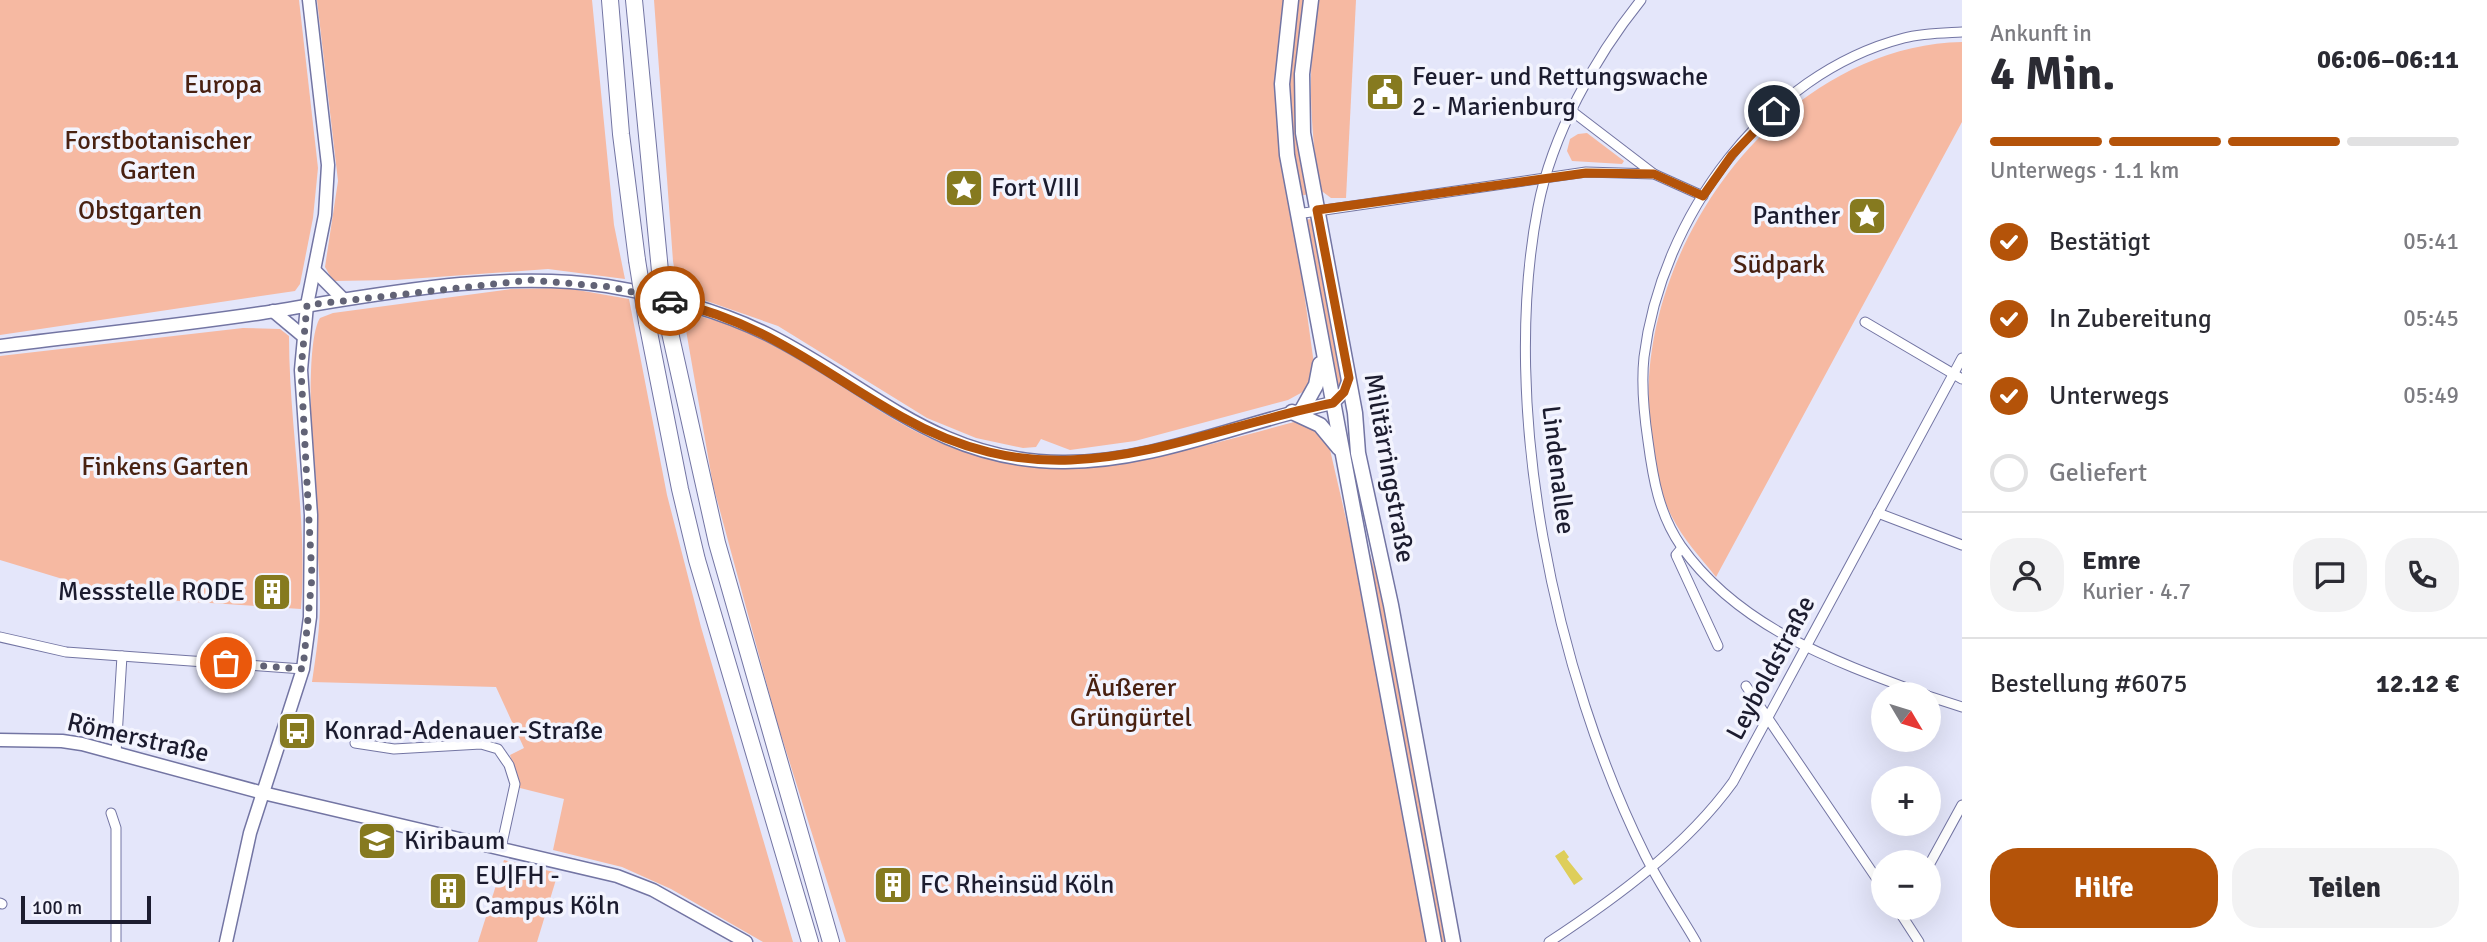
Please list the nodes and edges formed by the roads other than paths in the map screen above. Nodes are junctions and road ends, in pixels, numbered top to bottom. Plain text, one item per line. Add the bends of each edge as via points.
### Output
1 (309, 0) edge
2 (610, 0) edge
3 (634, 0) edge
4 (1291, 0) edge
5 (1311, 0) edge
6 (1641, 0) edge
7 (1962, 32) edge
8 (1573, 112) junction
9 (1654, 174) junction
10 (1546, 178) junction
11 (1703, 196) junction
12 (1317, 210) junction
13 (1297, 214) junction
14 (315, 271) junction
15 (343, 299) junction
16 (307, 305) junction
17 (273, 311) junction
18 (1865, 322) dead end
19 (303, 335) junction
20 (0, 346) edge
21 (1322, 348) junction
22 (1962, 358) edge
23 (1958, 376) edge
24 (1349, 378) junction
25 (1333, 403) junction
26 (1297, 411) junction
27 (1350, 453) junction
28 (1878, 513) junction
29 (1962, 545) edge
30 (1682, 548) junction
31 (0, 637) edge
32 (1717, 646) dead end
33 (1806, 646) junction
34 (122, 656) junction
35 (303, 669) junction
36 (1895, 682) edge
37 (1746, 686) dead end
38 (1941, 700) edge
39 (1962, 707) edge
40 (1769, 717) junction
41 (0, 740) edge
42 (355, 743) dead end
43 (116, 753) junction
44 (263, 793) junction
45 (1962, 805) edge
46 (111, 813) dead end
47 (501, 848) junction
48 (1937, 850) edge
49 (1651, 867) junction
50 (1871, 870) edge
51 (1905, 920) edge
52 (116, 942) edge
53 (226, 942) edge
54 (747, 942) edge
55 (810, 942) edge
56 (831, 942) edge
57 (1434, 942) edge
58 (1453, 942) edge
59 (1549, 942) edge
60 (1696, 942) edge
61 (1919, 942) edge

1 - 14 main road via 328,164
2 - 55 highway, bridge via 637,260 680,489
3 - 56 highway, bridge via 669,328 717,543
4 - 13 main road, Militärringstraße via 1282,105
5 - 12 main road, Militärringstraße via 1301,104
6 - 8 street, Lindenallee via 1599,62
7 - 11 street via 1906,37 1876,47 1804,87 1739,146
8 - 9 street
8 - 10 street, Lindenallee
9 - 10 street via 1586,173
9 - 11 street
10 - 12 street
10 - 49 street, Lindenallee via 1532,244 1526,316 1526,384 1538,497 1551,576 1590,721
11 - 30 street via 1669,262 1658,295 1642,382 1659,505
12 - 13 street
12 - 24 main road, Militärringstraße
13 - 21 main road, Militärringstraße
14 - 15 main road
14 - 16 main road
15 - 16 main road
15 - 26 main road via 547,280 611,287 683,304 768,334 931,432 1013,458 1059,462 1111,457
16 - 17 main road
16 - 19 main road
17 - 19 main road
17 - 20 main road
18 - 23 street
19 - 35 main road via 312,550
21 - 25 main road, Militärringstraße
21 - 26 main road via 1316,386
22 - 23 street, Leyboldstraße
23 - 28 street, Leyboldstraße
24 - 25 main road
24 - 27 main road, Militärringstraße via 1355,413
25 - 26 main road
25 - 27 main road, Militärringstraße
26 - 27 main road
27 - 57 main road, Militärringstraße
27 - 58 main road, Militärringstraße via 1391,605
28 - 29 street
28 - 33 street, Leyboldstraße
30 - 32 street via 1676,555 1678,562
30 - 33 street via 1761,622
31 - 34 street via 66,652
33 - 36 street
33 - 40 street, Leyboldstraße
34 - 35 street
34 - 43 street
35 - 44 main road
37 - 40 street
38 - 39 street
40 - 49 street, Leyboldstraße via 1723,796
40 - 50 street
41 - 43 main road, Römerstraße via 62,741
42 - 47 street via 394,749 481,744 498,749 514,784
43 - 44 main road, Römerstraße
44 - 47 main road
44 - 53 main road
45 - 48 street
46 - 52 street via 116,828
47 - 54 main road via 640,884
49 - 59 street, Leyboldstraße
49 - 60 street, Lindenallee
51 - 61 street

